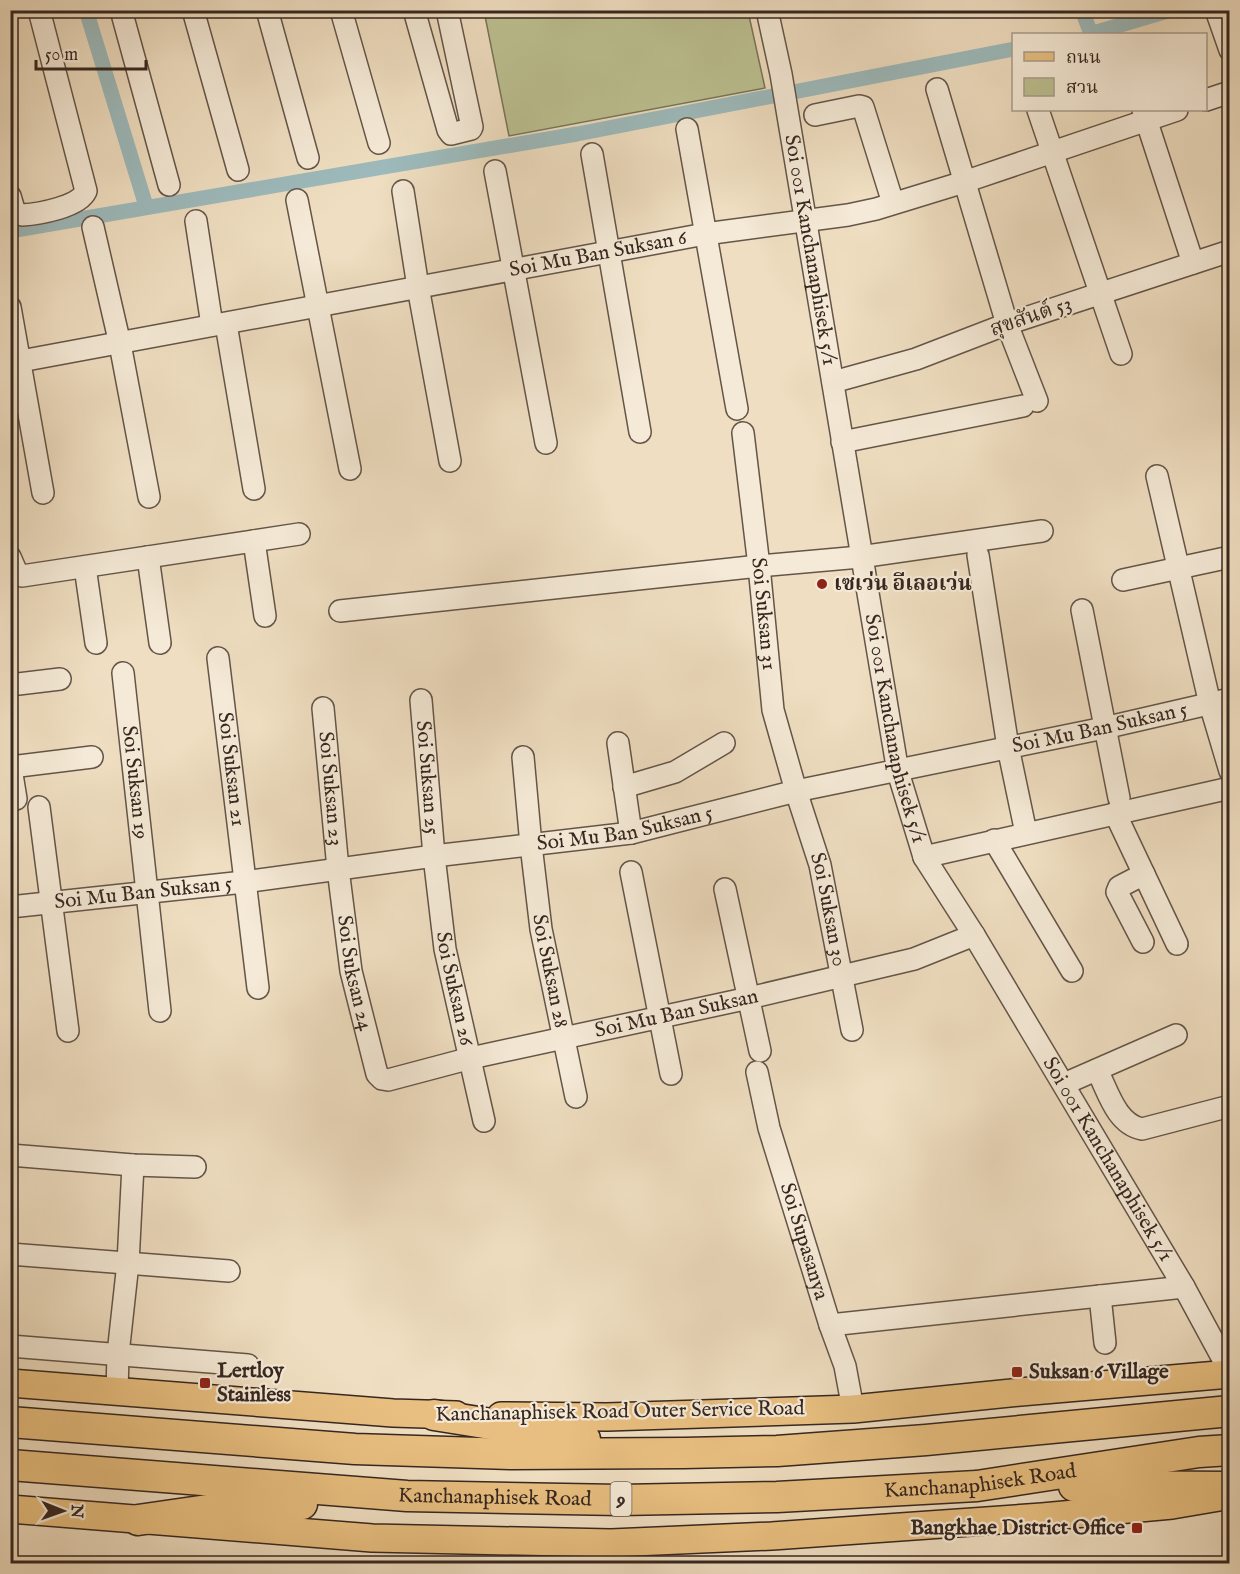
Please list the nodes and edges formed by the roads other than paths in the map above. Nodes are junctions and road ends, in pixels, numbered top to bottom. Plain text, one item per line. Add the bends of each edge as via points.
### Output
1 (39, 10) edge
2 (121, 10) edge
3 (193, 10) edge
4 (267, 10) edge
5 (341, 10) edge
6 (414, 10) edge
7 (447, 10) edge
8 (767, 10) edge
9 (1216, 10) edge
10 (1230, 50) edge
11 (937, 89) dead end
12 (1230, 92) edge
13 (1207, 100) edge
14 (1038, 111) edge
15 (1171, 111) edge
16 (815, 115) dead end
17 (1145, 115) edge
18 (687, 129) dead end
19 (379, 143) dead end
20 (1051, 151) junction
21 (592, 154) dead end
22 (308, 158) dead end
23 (238, 170) dead end
24 (495, 171) dead end
25 (963, 182) junction
26 (170, 185) dead end
27 (403, 191) dead end
28 (10, 196) edge
29 (297, 200) dead end
30 (893, 203) junction
31 (806, 220) junction
32 (196, 221) dead end
33 (93, 228) dead end
34 (705, 234) junction
35 (1230, 251) edge
36 (608, 252) junction
37 (1193, 263) junction
38 (514, 269) junction
39 (418, 287) junction
40 (1100, 293) junction
41 (318, 305) junction
42 (10, 307) edge
43 (1007, 324) junction
44 (219, 325) junction
45 (120, 344) junction
46 (1121, 354) dead end
47 (16, 362) edge
48 (833, 382) junction
49 (737, 410) dead end
50 (640, 432) dead end
51 (743, 433) dead end
52 (842, 442) junction
53 (546, 443) dead end
54 (450, 460) dead end
55 (350, 469) dead end
56 (1156, 476) dead end
57 (254, 489) dead end
58 (44, 493) dead end
59 (149, 497) dead end
60 (1042, 531) dead end
61 (299, 534) dead end
62 (254, 541) junction
63 (978, 555) dead end
64 (10, 557) edge
65 (148, 557) junction
66 (860, 557) junction
67 (1230, 558) edge
68 (759, 566) junction
69 (86, 567) junction
70 (1178, 568) junction
71 (1123, 580) dead end
72 (1082, 610) dead end
73 (340, 611) dead end
74 (265, 616) dead end
75 (96, 643) dead end
76 (160, 643) dead end
77 (218, 658) dead end
78 (123, 673) dead end
79 (60, 679) dead end
80 (10, 685) edge
81 (421, 700) dead end
82 (1220, 701) edge
83 (323, 708) dead end
84 (1104, 728) junction
85 (618, 743) dead end
86 (724, 743) dead end
87 (1008, 747) junction
88 (92, 757) dead end
89 (523, 757) dead end
90 (10, 762) edge
91 (11, 767) edge
92 (1230, 771) edge
93 (898, 772) junction
94 (624, 787) junction
95 (1230, 788) edge
96 (796, 791) junction
97 (16, 799) dead end
98 (1117, 805) junction
99 (39, 807) dead end
100 (631, 833) junction
101 (1026, 833) junction
102 (994, 840) junction
103 (531, 845) junction
104 (435, 856) junction
105 (924, 857) junction
106 (338, 869) junction
107 (631, 872) dead end
108 (1144, 874) junction
109 (244, 882) junction
110 (724, 889) dead end
111 (147, 892) junction
112 (52, 902) junction
113 (10, 907) edge
114 (974, 934) junction
115 (1143, 942) dead end
116 (1177, 944) dead end
117 (1072, 971) dead end
118 (843, 976) junction
119 (258, 988) dead end
120 (749, 998) junction
121 (160, 1011) dead end
122 (659, 1017) junction
123 (852, 1030) dead end
124 (68, 1031) dead end
125 (1176, 1035) dead end
126 (565, 1037) junction
127 (760, 1051) dead end
128 (471, 1058) junction
129 (1097, 1070) junction
130 (757, 1072) dead end
131 (377, 1074) joint
132 (671, 1074) dead end
133 (1064, 1084) junction
134 (576, 1097) dead end
135 (1230, 1106) edge
136 (484, 1121) dead end
137 (10, 1155) edge
138 (133, 1165) junction
139 (195, 1167) dead end
140 (10, 1254) edge
141 (128, 1263) junction
142 (229, 1271) dead end
143 (1185, 1287) junction
144 (1100, 1296) junction
145 (830, 1325) junction
146 (1105, 1343) dead end
147 (10, 1346) edge
148 (118, 1354) junction
149 (248, 1365) dead end
150 (1230, 1373) edge
151 (10, 1383) edge
152 (117, 1392) junction
153 (853, 1409) junction
154 (1230, 1411) edge
155 (434, 1415) junction
156 (10, 1422) edge
157 (1230, 1450) edge
158 (684, 1453) junction
159 (10, 1465) edge
160 (976, 1486) junction
161 (1230, 1487) edge
162 (1230, 1495) edge
163 (407, 1496) junction
164 (10, 1509) edge
165 (138, 1520) junction

1 - 28 street via 86,191 74,203 22,215 15,213
2 - 26 street
3 - 23 street
4 - 22 street
5 - 19 street
6 - 7 street via 452,134 472,127
8 - 31 street, Soi 001 Kanchanaphisek 5/1
9 - 10 street
11 - 25 street
12 - 13 street
14 - 20 street
15 - 17 street, Soi Mu Ban Suksan 6
16 - 30 street via 863,107
17 - 20 street, Soi Mu Ban Suksan 6
17 - 37 street
18 - 34 street
20 - 25 street, Soi Mu Ban Suksan 6
20 - 40 street
21 - 36 street
24 - 38 street
25 - 30 street, Soi Mu Ban Suksan 6
25 - 43 street
27 - 39 street
29 - 41 street
30 - 31 street, Soi Mu Ban Suksan 6
31 - 34 street, Soi Mu Ban Suksan 6
31 - 48 street, Soi 001 Kanchanaphisek 5/1
32 - 44 street
33 - 45 street
34 - 36 street, Soi Mu Ban Suksan 6
34 - 49 street
35 - 37 street, สุขสันต์ 53
36 - 38 street, Soi Mu Ban Suksan 6
36 - 50 street
37 - 40 street, สุขสันต์ 53
38 - 39 street, Soi Mu Ban Suksan 6
38 - 53 street
39 - 41 street, Soi Mu Ban Suksan 6
39 - 54 street
40 - 43 street, สุขสันต์ 53
40 - 46 street
41 - 44 street, Soi Mu Ban Suksan 6
41 - 55 street
42 - 47 street
43 - 48 street, สุขสันต์ 53 via 916,359
43 - 52 street via 1030,404
44 - 45 street, Soi Mu Ban Suksan 6
44 - 57 street
45 - 47 street, Soi Mu Ban Suksan 6
45 - 59 street
47 - 58 street
48 - 52 street, Soi 001 Kanchanaphisek 5/1
51 - 68 street, Soi Suksan 31
52 - 66 street, Soi 001 Kanchanaphisek 5/1
56 - 70 street
60 - 66 street
61 - 62 street
62 - 65 street
62 - 74 street
63 - 87 street
64 - 69 street via 16,573 22,576
65 - 69 street
65 - 76 street
66 - 68 street
66 - 93 street, Soi 001 Kanchanaphisek 5/1
67 - 70 street
68 - 73 street
68 - 96 street, Soi Suksan 31 via 773,710
69 - 75 street
70 - 71 street
70 - 82 street
72 - 84 street
77 - 109 street, Soi Suksan 21
78 - 111 street, Soi Suksan 19
79 - 80 street
81 - 104 street, Soi Suksan 25
82 - 84 street, Soi Mu Ban Suksan 5
82 - 92 street
83 - 106 street, Soi Suksan 23
84 - 87 street, Soi Mu Ban Suksan 5
84 - 98 street
85 - 94 street
86 - 94 street via 675,772
87 - 93 street, Soi Mu Ban Suksan 5
87 - 101 street
88 - 91 street
89 - 103 street, Soi Suksan 28
90 - 91 street
91 - 97 street
93 - 96 street, Soi Mu Ban Suksan 5
93 - 105 street, Soi 001 Kanchanaphisek 5/1
94 - 100 street
95 - 98 street
96 - 100 street, Soi Mu Ban Suksan 5
96 - 118 street, Soi Suksan 30 via 820,865
98 - 101 street
98 - 108 street
99 - 112 street
100 - 103 street, Soi Mu Ban Suksan 5
101 - 102 street
102 - 105 street
102 - 117 street
103 - 104 street, Soi Mu Ban Suksan 5
103 - 126 street, Soi Suksan 28 via 541,929
104 - 106 street, Soi Mu Ban Suksan 5
104 - 128 street, Soi Suksan 26 via 445,949
105 - 114 street, Soi 001 Kanchanaphisek 5/1
106 - 109 street, Soi Mu Ban Suksan 5
106 - 131 street, Soi Suksan 24 via 351,970
107 - 122 street
108 - 115 street via 1119,887 1117,892
108 - 116 street
109 - 111 street, Soi Mu Ban Suksan 5
109 - 119 street, Soi Suksan 21
110 - 120 street
111 - 112 street, Soi Mu Ban Suksan 5
111 - 121 street, Soi Suksan 19
112 - 113 street, Soi Mu Ban Suksan 5
112 - 124 street
114 - 118 street, Soi Mu Ban Suksan via 914,959
114 - 133 street, Soi 001 Kanchanaphisek 5/1
118 - 120 street, Soi Mu Ban Suksan
118 - 123 street, Soi Suksan 30
120 - 122 street, Soi Mu Ban Suksan
120 - 127 street
122 - 126 street, Soi Mu Ban Suksan
122 - 132 street
125 - 129 street
126 - 128 street, Soi Mu Ban Suksan
126 - 134 street, Soi Suksan 28
128 - 131 street, Soi Mu Ban Suksan via 388,1080
128 - 136 street, Soi Suksan 26
129 - 133 street
129 - 135 street via 1122,1118 1142,1129
130 - 145 street, Soi Supasanya via 770,1128
133 - 143 street, Soi 001 Kanchanaphisek 5/1
137 - 138 street
138 - 139 street
138 - 141 street
140 - 141 street
141 - 142 street
141 - 148 street
143 - 144 street
143 - 150 street, Soi 001 Kanchanaphisek 5/1
144 - 145 street
144 - 146 street
145 - 153 street, Soi Supasanya via 845,1366
147 - 148 street
148 - 149 street
148 - 152 street
150 - 153 main road, Kanchanaphisek Road Outer Service Road
151 - 152 main road, Kanchanaphisek Road Outer Service Road
152 - 155 main road, Kanchanaphisek Road Outer Service Road
153 - 155 main road, Kanchanaphisek Road Outer Service Road via 607,1417
154 - 158 highway, Kanchanaphisek Road / 9 via 914,1441
155 - 158 highway
156 - 158 highway, Kanchanaphisek Road / 9 via 355,1449 511,1454
157 - 160 highway, Kanchanaphisek Road / 9
159 - 163 highway, Kanchanaphisek Road / 9
160 - 161 highway
160 - 163 highway, Kanchanaphisek Road / 9 via 620,1500
162 - 165 main road via 1172,1505 1031,1518 611,1543 372,1538
163 - 165 highway via 228,1507
164 - 165 main road

